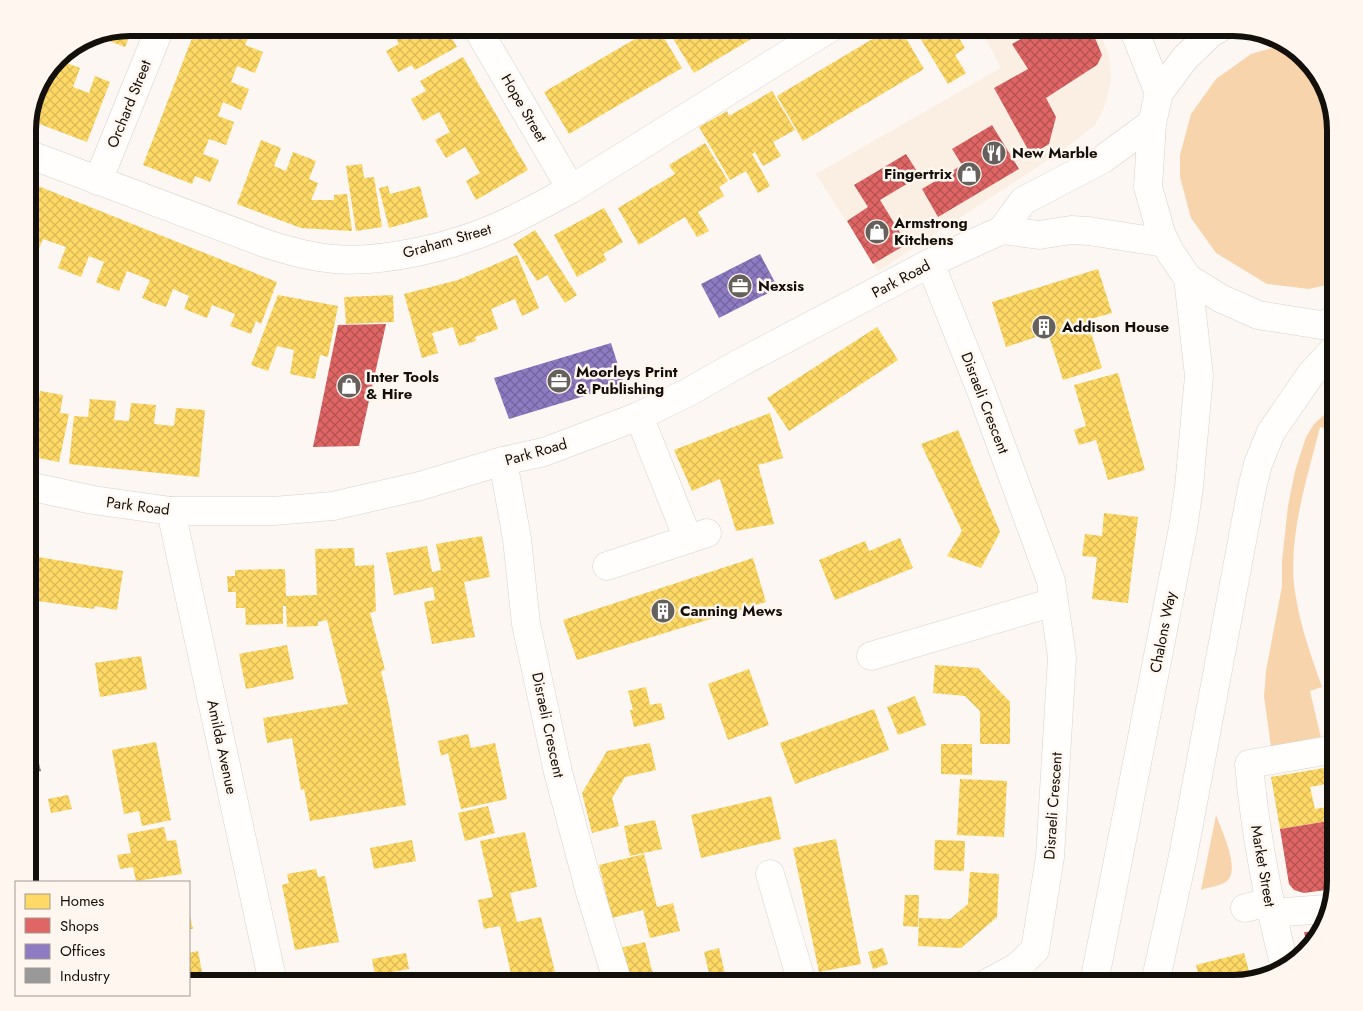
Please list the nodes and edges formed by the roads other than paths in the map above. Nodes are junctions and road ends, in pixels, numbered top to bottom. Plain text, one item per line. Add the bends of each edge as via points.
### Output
1 (157, 36) edge
2 (482, 36) edge
3 (817, 36) edge
4 (1136, 36) edge
5 (1208, 36) edge
6 (1158, 93) junction
7 (1152, 123) junction
8 (36, 157) edge
9 (98, 181) junction
10 (571, 188) junction
11 (1002, 230) junction
12 (1165, 243) junction
13 (930, 263) junction
14 (1188, 278) junction
15 (1327, 323) edge
16 (1327, 357) edge
17 (639, 416) junction
18 (503, 461) junction
19 (36, 488) edge
20 (171, 511) junction
21 (606, 566) dead end
22 (1054, 602) junction
23 (871, 656) dead end
24 (1324, 751) dead end
25 (770, 874) dead end
26 (1262, 908) junction
27 (1323, 909) edge
28 (1282, 961) edge
29 (271, 975) edge
30 (615, 975) edge
31 (799, 975) edge
32 (1003, 975) edge
33 (1096, 975) edge
34 (1157, 975) edge

1 - 9 street, Orchard Street
2 - 10 street, Hope Street
3 - 10 street, Graham Street
4 - 6 street
5 - 6 street via 1185,58
6 - 7 street
7 - 11 street via 1103,159 1023,201
7 - 12 street via 1148,188
8 - 9 street, Graham Street
9 - 10 street, Graham Street via 267,244 335,259 399,256 467,238 497,227
11 - 12 street via 1039,234 1089,231
11 - 13 street, Park Road
12 - 14 street
13 - 17 street, Park Road
13 - 22 street, Disraeli Crescent via 1051,581
14 - 15 street via 1220,298 1258,315
14 - 33 street, Chalons Way via 1199,376 1189,487
16 - 34 street via 1311,374 1271,432 1258,464
17 - 18 street, Park Road via 544,452
17 - 21 street via 697,536
18 - 20 street, Park Road via 420,486 333,506 274,511
18 - 30 street, Disraeli Crescent via 517,539 526,624 558,772
19 - 20 street, Park Road
20 - 29 street, Amilda Avenue
22 - 23 street
22 - 32 street, Disraeli Crescent via 1062,657 1050,857 1035,950
24 - 26 street, Market Street via 1249,764
25 - 31 street
26 - 27 street
26 - 28 street, Market Street

